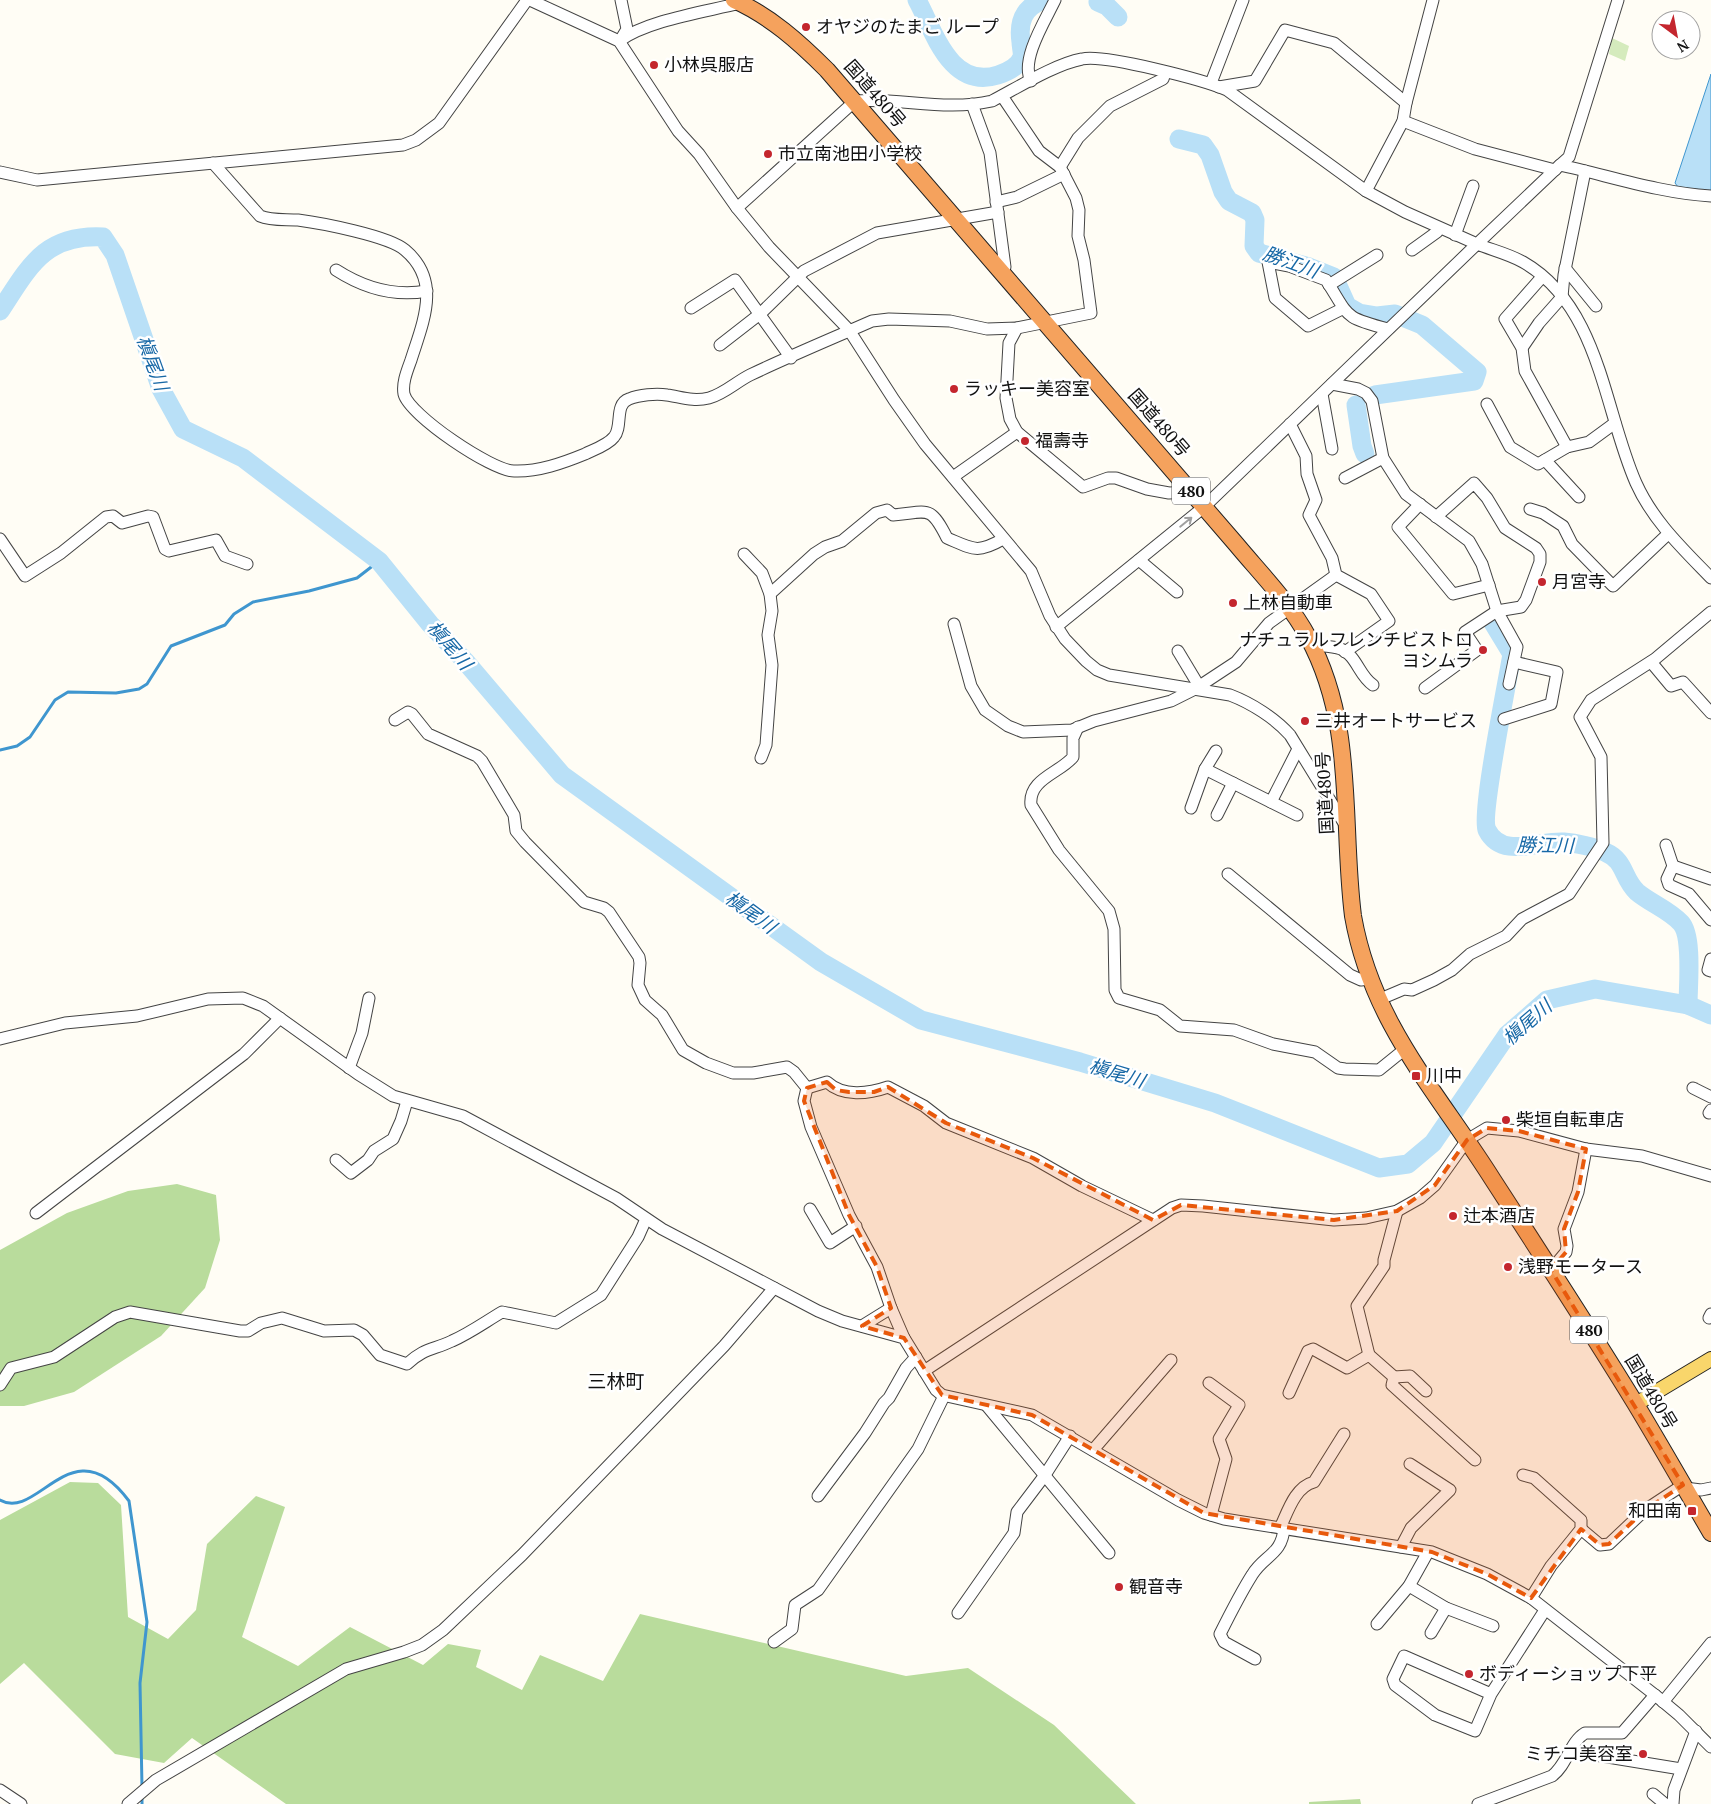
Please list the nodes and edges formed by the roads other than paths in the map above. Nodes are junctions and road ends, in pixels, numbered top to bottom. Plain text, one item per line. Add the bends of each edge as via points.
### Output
1 (528, 0) edge
2 (621, 0) edge
3 (1055, 0) edge
4 (1243, 0) edge
5 (1433, 0) edge
6 (1618, 0) edge
7 (737, 1) edge
8 (619, 41) junction
9 (1165, 73) junction
10 (1030, 81) junction
11 (1215, 85) junction
12 (1002, 96) junction
13 (855, 101) junction
14 (1406, 103) junction
15 (972, 104) junction
16 (1403, 121) junction
17 (213, 163) junction
18 (1558, 168) junction
19 (1062, 170) junction
20 (1585, 171) junction
21 (0, 172) edge
22 (1473, 186) dead end
23 (1366, 191) junction
24 (1711, 196) edge
25 (997, 207) junction
26 (737, 208) junction
27 (956, 218) junction
28 (1438, 228) junction
29 (1455, 235) junction
30 (1477, 244) junction
31 (1412, 250) dead end
32 (1377, 255) dead end
33 (1565, 268) junction
34 (336, 270) dead end
35 (1002, 271) junction
36 (1542, 276) junction
37 (797, 278) junction
38 (1333, 282) junction
39 (427, 291) junction
40 (1562, 297) junction
41 (1596, 306) dead end
42 (691, 308) dead end
43 (1342, 309) junction
44 (761, 313) junction
45 (1046, 322) junction
46 (1017, 328) junction
47 (849, 330) junction
48 (1388, 330) junction
49 (720, 344) dead end
50 (1522, 348) junction
51 (791, 358) junction
52 (1332, 384) junction
53 (1322, 394) junction
54 (1487, 404) dead end
55 (1615, 423) junction
56 (1290, 424) junction
57 (1017, 432) junction
58 (1567, 447) junction
59 (1332, 449) dead end
60 (1383, 458) junction
61 (1545, 460) junction
62 (953, 477) junction
63 (1345, 478) dead end
64 (1191, 492) junction
65 (1579, 497) dead end
66 (1420, 504) junction
67 (1204, 507) junction
68 (1530, 509) dead end
69 (1436, 517) junction
70 (1668, 534) junction
71 (0, 539) edge
72 (1004, 539) junction
73 (744, 554) dead end
74 (1138, 560) junction
75 (247, 564) dead end
76 (1336, 575) junction
77 (1711, 578) edge
78 (1489, 585) junction
79 (1177, 592) dead end
80 (770, 594) junction
81 (1288, 608) junction
82 (1497, 611) junction
83 (1711, 612) edge
84 (954, 624) dead end
85 (1056, 627) junction
86 (1313, 645) junction
87 (1178, 651) dead end
88 (1345, 652) junction
89 (1514, 662) junction
90 (1651, 662) junction
91 (1509, 684) dead end
92 (1373, 685) dead end
93 (1197, 688) junction
94 (1424, 688) dead end
95 (1711, 713) edge
96 (395, 720) dead end
97 (1504, 720) dead end
98 (1078, 728) junction
99 (1298, 749) junction
100 (1216, 751) dead end
101 (761, 758) dead end
102 (1205, 769) junction
103 (1233, 783) junction
104 (1271, 802) junction
105 (1191, 808) dead end
106 (1217, 815) dead end
107 (1296, 815) dead end
108 (1348, 830) junction
109 (1666, 844) dead end
110 (1673, 866) junction
111 (1228, 874) dead end
112 (1711, 879) edge
113 (1711, 920) edge
114 (1711, 959) edge
115 (1711, 971) edge
116 (1369, 979) junction
117 (369, 998) dead end
118 (1378, 1000) junction
119 (280, 1018) junction
120 (0, 1039) edge
121 (1405, 1049) junction
122 (349, 1068) junction
123 (807, 1088) junction
124 (1693, 1088) dead end
125 (1711, 1097) edge
126 (407, 1101) junction
127 (1464, 1135) junction
128 (1586, 1149) junction
129 (336, 1160) dead end
130 (1711, 1176) edge
131 (810, 1209) dead end
132 (1397, 1211) junction
133 (36, 1213) dead end
134 (646, 1219) junction
135 (1153, 1220) junction
136 (856, 1226) junction
137 (1551, 1270) junction
138 (774, 1288) junction
139 (891, 1308) junction
140 (862, 1326) junction
141 (904, 1338) junction
142 (1369, 1355) junction
143 (916, 1357) junction
144 (1711, 1359) edge
145 (1171, 1360) dead end
146 (924, 1371) junction
147 (1394, 1377) junction
148 (1208, 1384) dead end
149 (0, 1385) edge
150 (1426, 1391) dead end
151 (1289, 1393) dead end
152 (944, 1396) junction
153 (1636, 1404) junction
154 (987, 1406) junction
155 (1344, 1434) dead end
156 (1070, 1436) junction
157 (1093, 1450) junction
158 (1475, 1460) dead end
159 (1410, 1464) dead end
160 (1045, 1475) junction
161 (1523, 1475) dead end
162 (1684, 1486) junction
163 (1711, 1488) edge
164 (818, 1496) dead end
165 (1211, 1515) junction
166 (1282, 1528) junction
167 (1581, 1529) junction
168 (1711, 1533) edge
169 (1401, 1547) junction
170 (1428, 1552) junction
171 (1109, 1553) dead end
172 (1409, 1586) junction
173 (1531, 1598) junction
174 (1446, 1608) junction
175 (1545, 1610) junction
176 (958, 1613) dead end
177 (1377, 1624) dead end
178 (1493, 1626) dead end
179 (1430, 1632) dead end
180 (774, 1642) dead end
181 (1711, 1643) edge
182 (1255, 1659) dead end
183 (1491, 1694) junction
184 (1659, 1698) junction
185 (1696, 1731) junction
186 (1711, 1747) edge
187 (1571, 1751) junction
188 (1680, 1769) junction
189 (0, 1790) edge
190 (1653, 1794) dead end
191 (21, 1804) edge
192 (128, 1804) edge
193 (1478, 1804) edge
194 (1664, 1804) edge
195 (1673, 1804) edge

1 - 8 street
1 - 17 street via 439,123 416,140 386,147
2 - 8 street via 627,29
3 - 10 street via 1029,58 1026,72
4 - 11 street
5 - 14 street
6 - 18 street via 1569,157
7 - 8 street via 630,33
7 - 13 highway, 国道480号 / 480 via 795,39
8 - 26 street via 678,131 699,154
9 - 10 street via 1083,58
9 - 11 street
9 - 19 street via 1163,79 1110,106 1078,138
10 - 12 street
11 - 14 street via 1255,81 1285,30 1334,43
11 - 23 street via 1245,102
12 - 15 street
12 - 19 street via 1039,151
13 - 15 street
13 - 26 street
13 - 27 highway, 国道480号 / 480
14 - 16 street
15 - 25 street via 990,153
16 - 18 street via 1475,149
16 - 23 street
17 - 21 street via 37,180
17 - 39 street via 260,216 299,220 388,240 404,248 427,281
18 - 20 street
18 - 30 street
19 - 25 street
19 - 45 street via 1079,210 1078,236 1091,313
20 - 24 street via 1660,190
20 - 33 street
22 - 29 street
23 - 28 street
25 - 27 street
25 - 35 street via 1005,267
26 - 37 street
27 - 35 highway, 国道480号 / 480
27 - 37 street via 876,233 804,271
28 - 29 street
28 - 31 street
29 - 30 street
30 - 36 street via 1523,262
30 - 48 street
32 - 38 street
33 - 40 street
33 - 41 street
34 - 39 street via 354,281 394,293 408,295
35 - 45 highway, 国道480号 / 480
36 - 40 street
36 - 50 street via 1505,319
37 - 44 street
37 - 47 street
38 - 43 street
38 - 43 street via 1268,262 1275,298 1308,326
39 - 51 street via 426,312 405,378 404,393 408,403 461,445 495,466 512,472 550,466 585,454 614,438 621,406 631,398 655,394 681,400 705,399
40 - 50 street
40 - 55 street via 1583,330
42 - 44 street via 735,280
43 - 48 street via 1360,322
44 - 49 street
44 - 51 street
45 - 46 street
45 - 64 highway, 国道480号 / 480
46 - 47 street via 987,329 950,321 889,320
46 - 57 street via 1008,343 1006,398 1010,419
47 - 51 street
47 - 62 street via 925,444
48 - 52 street
50 - 58 street via 1525,371
52 - 53 street
52 - 60 street via 1358,389 1372,401
53 - 56 street
53 - 59 street
54 - 61 street via 1510,447 1538,464
55 - 58 street via 1589,442
55 - 70 street via 1637,485
56 - 67 street
56 - 76 street via 1306,456 1307,474 1316,500 1308,515 1332,558
57 - 62 street
57 - 64 street via 1083,487 1116,478 1147,489
58 - 61 street
60 - 63 street
60 - 66 street via 1406,494
61 - 65 street
62 - 72 street
64 - 67 highway, 国道480号 / 480
66 - 69 street
66 - 78 street via 1398,527 1453,594
74 -> 67 street
67 - 81 highway, 国道480号 / 480
68 - 70 street via 1563,526 1572,544 1613,586
69 - 78 street via 1469,541
69 - 82 street via 1474,483 1505,528 1540,554 1540,562 1521,607
70 - 77 street
71 - 75 street via 25,576 61,554 106,517 113,516 122,522 148,516 156,522 165,549 169,551 216,540 225,556
72 - 80 street via 986,549 973,549 947,538 936,517 928,512 892,515 887,510 876,513 842,541 814,554
72 - 85 street via 1031,571
73 - 80 street via 762,573
74 - 79 street
74 - 85 street
76 - 81 street
76 - 88 street via 1371,594 1389,620
78 - 82 street
80 - 101 street via 772,611 768,634 772,665 766,745
81 - 86 highway, 国道480号 / 480
81 - 93 street via 1269,624 1244,656
82 - 89 street via 1517,647
82 - 94 street via 1465,632 1477,650
83 - 90 street
84 - 98 street via 971,686 985,710 1023,732
85 - 93 street via 1097,670
86 - 88 street via 1339,648
86 - 108 highway, 国道480号 / 480 via 1334,704 1343,747
87 - 93 street
88 - 92 street
89 - 91 street
89 - 97 street via 1557,672 1551,704
90 - 95 street via 1671,686 1683,682
90 - 118 street via 1591,700 1580,717 1601,757 1603,843 1569,894 1522,919 1506,936 1470,954 1434,980
93 - 98 street via 1171,701
93 - 99 street via 1240,699 1281,725
96 - 123 street via 408,712 428,734 482,761 514,815 516,831 524,842 584,902 609,912 639,957 638,986 645,1000 662,1015 683,1050 733,1073 787,1067
98 - 121 street via 1073,738 1074,757 1034,788 1031,805 1059,850 1109,911 1114,929 1115,990 1119,998 1160,1010 1180,1026 1234,1030 1273,1044 1315,1052 1338,1068 1379,1070
99 - 104 street
99 - 108 street
100 - 102 street
102 - 103 street
102 - 105 street
103 - 104 street
103 - 106 street
104 - 107 street
108 - 116 highway, 国道480号 / 480 via 1353,916
109 - 110 street
110 - 112 street
110 - 113 street via 1667,879 1669,885 1689,894
111 - 116 street via 1350,975 1361,980
114 - 115 street via 1708,970
116 - 118 highway, 国道480号 / 480
117 - 122 street via 362,1032
118 - 121 highway, 国道480号 / 480
119 - 120 street via 243,998 208,999 137,1016 65,1023
119 - 122 street
119 - 133 street via 244,1054
121 - 127 highway, 国道480号 / 480
122 - 126 street via 393,1096
123 - 135 street via 828,1082 836,1090 849,1092 874,1092 888,1087 924,1106 946,1123 1033,1158
123 - 136 street via 804,1101 811,1126
124 - 125 street
126 - 129 street via 393,1139 374,1151 368,1160 351,1173
126 - 134 street via 463,1116 616,1198
127 - 128 street via 1487,1128 1519,1132
127 - 132 street via 1435,1185
127 - 137 highway, 国道480号 / 480
128 - 130 street via 1642,1156
128 - 137 street via 1578,1192 1564,1229 1566,1252
131 - 136 street via 830,1243
132 - 135 street via 1366,1218 1334,1220 1182,1205
132 - 142 street via 1384,1266 1357,1306
134 - 138 street
134 - 149 street via 601,1294 556,1323 502,1312 449,1343 424,1350 407,1364 380,1355 363,1335 354,1330 324,1331 282,1318 240,1331 130,1312 115,1317 54,1357 11,1368
135 - 146 street
136 - 139 street via 877,1267
137 - 153 highway, 国道480号 / 480
138 - 140 street via 818,1311
138 - 192 street via 697,1374 522,1555 443,1630 404,1652 346,1669 156,1780
139 - 140 street
139 - 141 street
140 - 141 street
141 - 143 street
142 - 147 street
142 - 151 street via 1347,1368 1313,1350 1308,1351
143 - 146 street
143 - 164 street
144 - 153 main road
145 - 157 street
146 - 152 street
147 - 150 street via 1410,1376
147 - 158 street via 1392,1385
148 - 165 street via 1239,1405 1219,1439 1226,1459
152 - 154 street
152 - 180 street via 918,1449 818,1590 794,1605 792,1629
153 - 162 highway, 国道480号 / 480
154 - 156 street via 1032,1415
154 - 160 street
155 - 166 street via 1314,1482 1305,1484 1294,1499
156 - 157 street
156 - 160 street
157 - 165 street via 1178,1500
159 - 169 street via 1450,1490 1411,1528
160 - 171 street
160 - 176 street via 1016,1512 1014,1533
161 - 167 street via 1534,1478 1581,1520
162 - 163 street via 1701,1490
162 - 167 street via 1645,1510 1609,1544 1600,1545
162 - 168 highway, 国道480号 / 480
165 - 166 street
166 - 169 street
166 - 182 street via 1283,1540 1278,1549 1253,1572 1220,1634 1224,1642
167 - 173 street via 1551,1566
169 - 170 street
170 - 172 street
170 - 173 street via 1487,1574
172 - 174 street
172 - 177 street
173 - 175 street
174 - 178 street
174 - 179 street
175 - 183 street
175 - 184 street
181 - 184 street
183 - 183 street via 1404,1656 1393,1679 1395,1685 1435,1715 1475,1731
184 - 185 street
184 - 187 street via 1622,1734 1585,1733
185 - 186 street
185 - 188 street
187 - 188 street
187 - 193 street via 1559,1771 1552,1776
188 - 195 street
189 - 191 street
190 - 194 street

